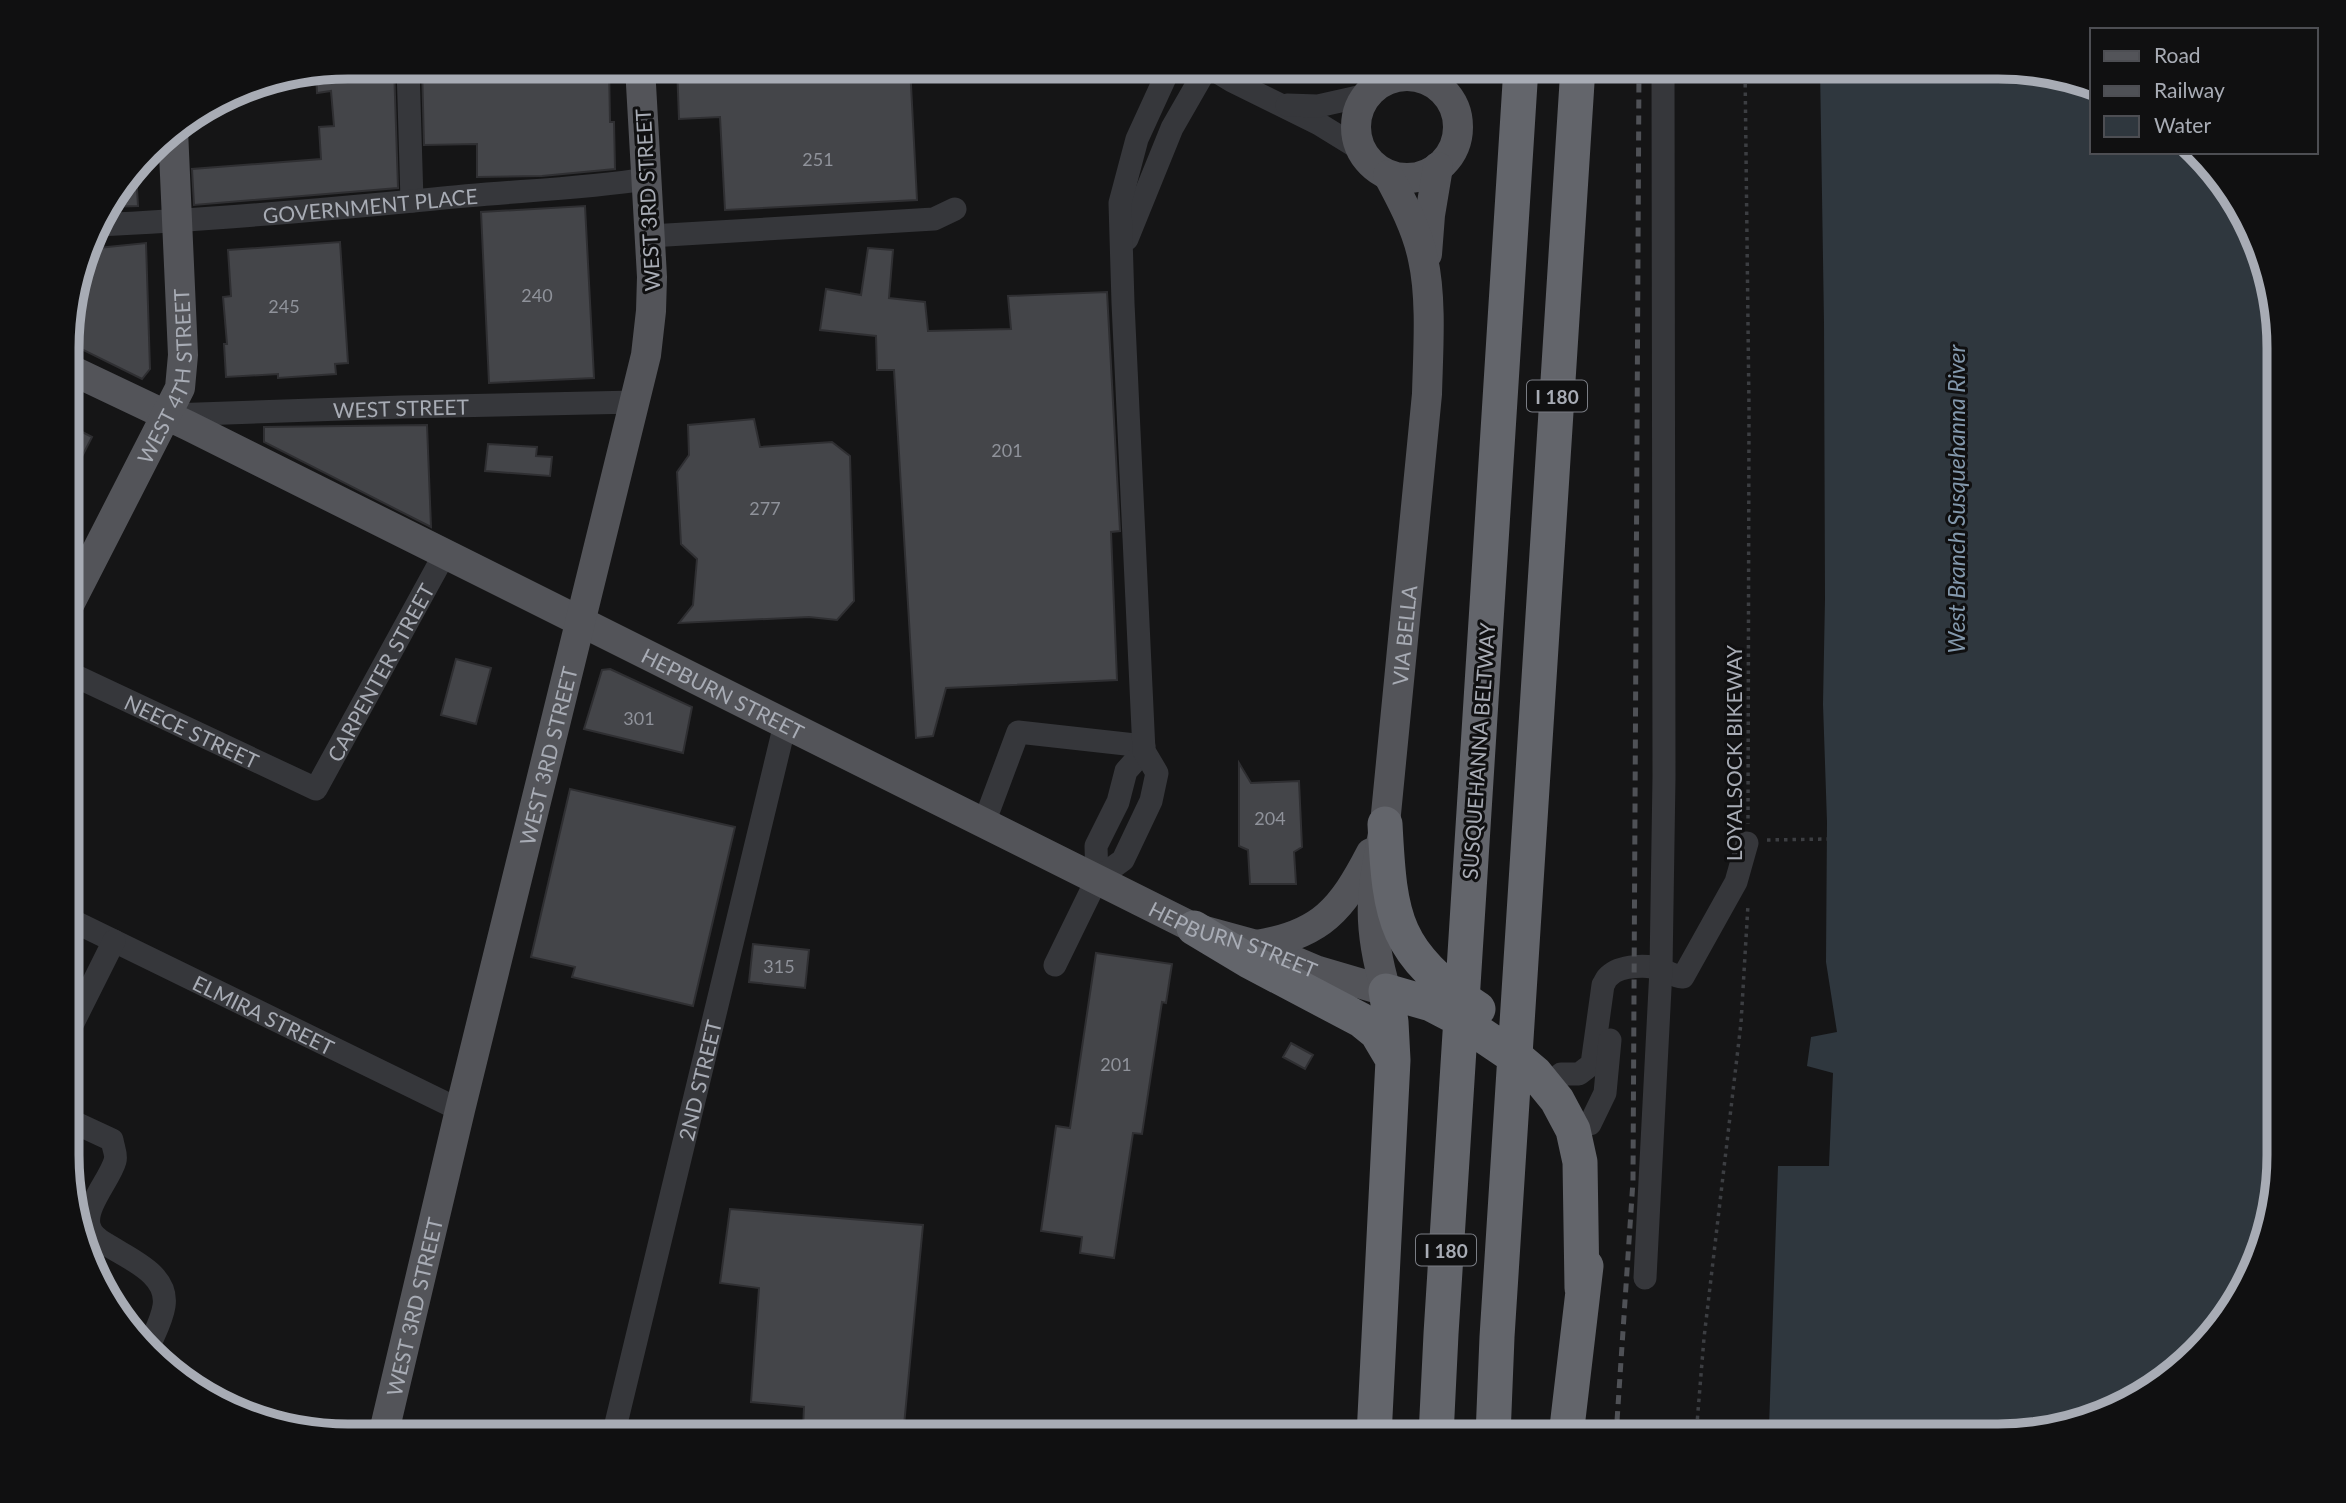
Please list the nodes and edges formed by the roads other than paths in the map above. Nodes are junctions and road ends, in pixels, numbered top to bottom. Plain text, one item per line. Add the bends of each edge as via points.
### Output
1 (408, 79) edge
2 (641, 79) edge
3 (1165, 79) edge
4 (1200, 79) edge
5 (1229, 79) edge
6 (1389, 79) edge
7 (1446, 79) edge
8 (1513, 79) edge
9 (1520, 79) edge
10 (1577, 79) edge
11 (1663, 79) edge
12 (1367, 95) junction
13 (1277, 104) junction
14 (174, 143) edge
15 (1358, 148) junction
16 (1516, 157) junction
17 (1438, 167) junction
18 (1388, 175) junction
19 (646, 179) junction
20 (412, 201) junction
21 (955, 209) dead end
22 (178, 221) junction
23 (109, 224) edge
24 (650, 236) junction
25 (1123, 263) junction
26 (1426, 279) junction
27 (79, 374) edge
28 (636, 402) junction
29 (167, 415) junction
30 (444, 555) junction
31 (79, 586) edge
32 (581, 622) junction
33 (79, 678) edge
34 (785, 724) junction
35 (1144, 748) junction
36 (316, 789) joint
37 (984, 823) junction
38 (1385, 824) junction
39 (1748, 843) road end
40 (1097, 880) junction
41 (79, 924) edge
42 (1194, 928) junction
43 (114, 942) junction
44 (1256, 945) junction
45 (1055, 965) dead end
46 (1661, 969) junction
47 (1617, 971) junction
48 (1387, 991) junction
49 (79, 1011) edge
50 (1393, 1060) junction
51 (1561, 1074) junction
52 (460, 1110) junction
53 (1590, 1124) junction
54 (79, 1125) edge
55 (1645, 1278) dead end
56 (1582, 1288) junction
57 (152, 1339) edge
58 (386, 1424) edge
59 (616, 1424) edge
60 (1375, 1424) edge
61 (1437, 1424) edge
62 (1493, 1424) edge
63 (1567, 1424) edge

1 - 20 street
2 - 19 main road, WEST 3RD STREET
3 - 25 street via 1137,139 1120,203
4 - 25 street via 1172,128 1133,219
5 - 13 street
6 - 12 main road
7 - 17 main road via 1459,127 1454,149
8 - 16 highway
9 - 16 highway, SUSQUEHANNA BELTWAY / I 180
10 - 62 highway, I 180
11 - 46 street
12 - 13 street via 1318,106
12 - 15 main road via 1357,116
13 - 15 street
14 - 22 main road, WEST 4TH STREET
15 - 18 main road
16 - 61 highway, SUSQUEHANNA BELTWAY / I 180
17 - 18 main road via 1417,177
17 - 26 main road, VIA BELLA
18 - 26 main road, VIA BELLA via 1411,223
19 - 20 street, GOVERNMENT PLACE
19 - 24 main road, WEST 3RD STREET
20 - 22 street, GOVERNMENT PLACE
21 - 24 street via 934,219
22 - 23 street, GOVERNMENT PLACE
22 - 29 main road, WEST 4TH STREET via 183,355 180,388
24 - 28 main road, WEST 3RD STREET via 651,311
25 - 35 street
26 - 38 main road, VIA BELLA via 1427,394
27 - 29 main road, HEPBURN STREET
28 - 29 street, WEST STREET
28 - 32 main road, WEST 3RD STREET
29 - 30 main road, HEPBURN STREET
29 - 31 main road, WEST 4TH STREET
30 - 32 main road, HEPBURN STREET
30 - 36 street, CARPENTER STREET
32 - 34 main road, HEPBURN STREET
32 - 52 main road, WEST 3RD STREET
33 - 36 street, NEECE STREET
34 - 37 main road, HEPBURN STREET
34 - 59 street, 2ND STREET
35 - 37 street via 1018,733
35 - 40 street via 1157,773 1151,802 1124,860
37 - 40 main road, HEPBURN STREET
38 - 44 main road via 1355,884 1335,910 1293,937
38 - 48 main road, VIA BELLA via 1371,911 1374,945
38 - 51 highway via 1393,909 1416,957 1440,982 1532,1047
39 - 46 street via 1736,883 1683,976
40 - 42 main road, HEPBURN STREET
40 - 45 street
41 - 43 street, ELMIRA STREET
42 - 44 main road, HEPBURN STREET
42 - 50 highway via 1361,1020 1377,1033
43 - 49 street
43 - 52 street, ELMIRA STREET
44 - 48 main road, HEPBURN STREET via 1318,971
46 - 47 street
46 - 55 street
47 - 51 street via 1603,985 1592,1063 1578,1074
47 - 53 street via 1605,1093
48 - 50 highway
48 - 56 highway via 1454,1016 1535,1073 1558,1100 1573,1130 1580,1162
50 - 60 highway
51 - 53 highway
52 - 58 main road, WEST 3RD STREET
53 - 56 highway via 1598,1159 1599,1195
54 - 57 street via 112,1140 116,1160 94,1202 89,1227 96,1238 149,1272 165,1292
56 - 63 highway

